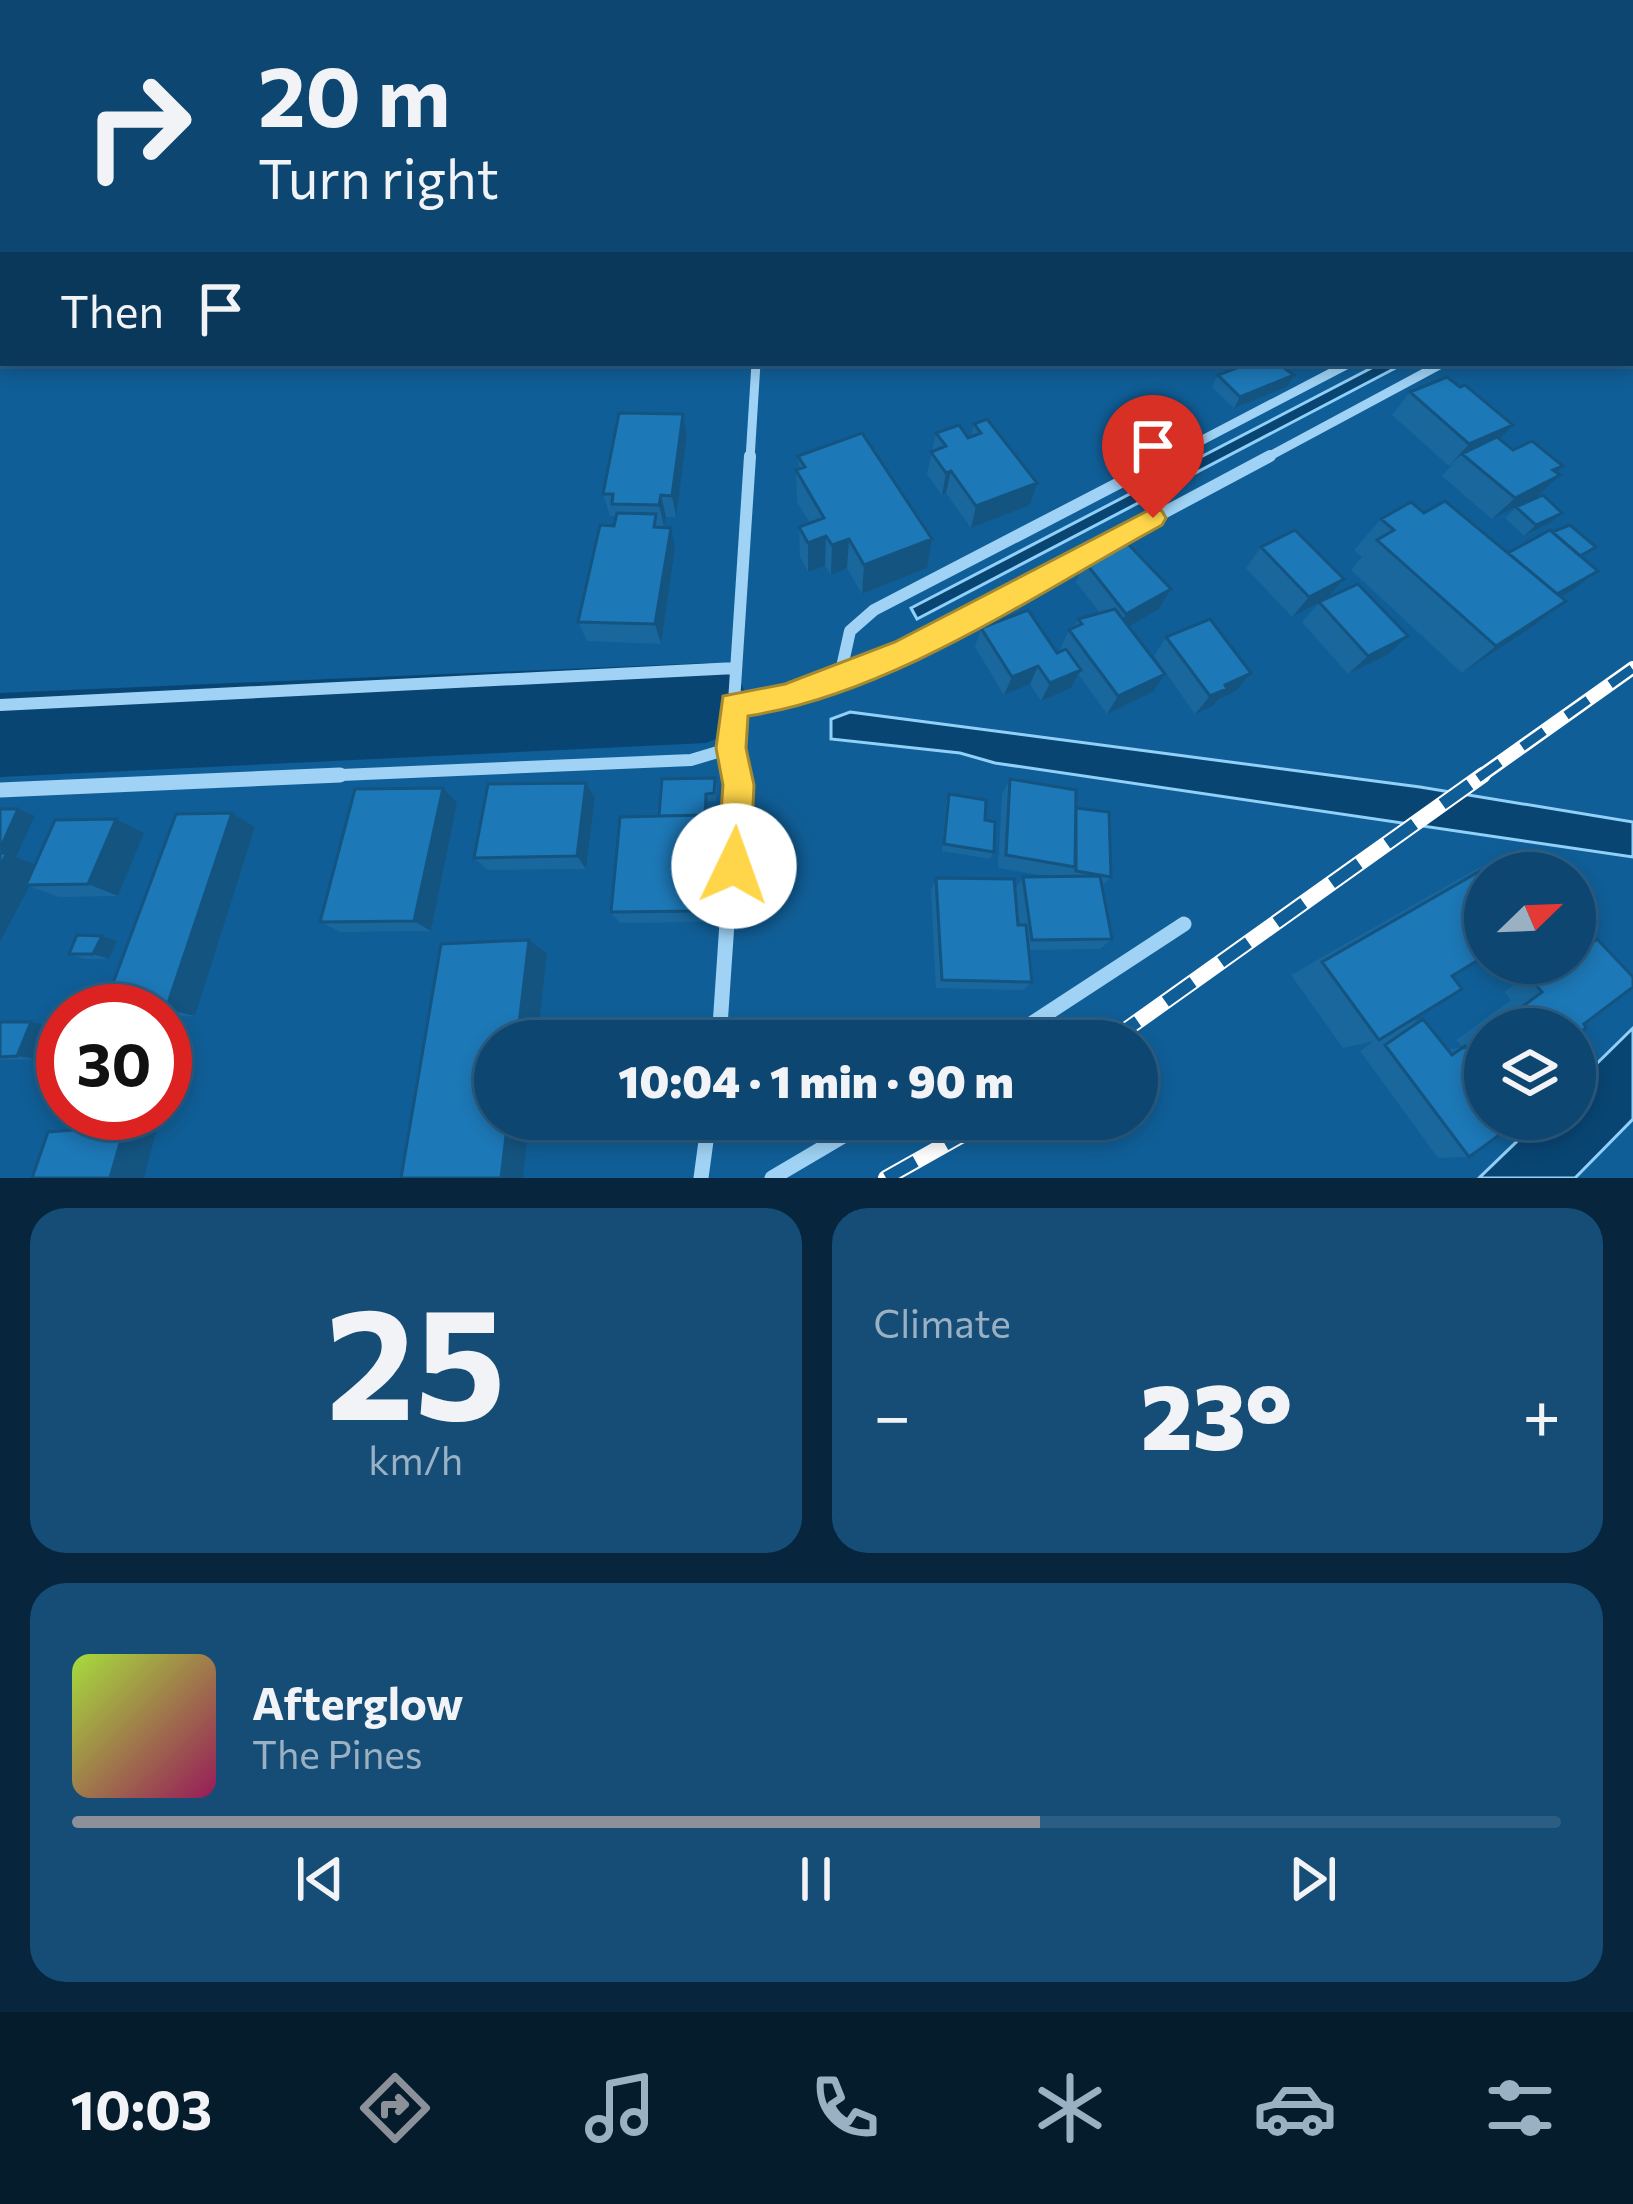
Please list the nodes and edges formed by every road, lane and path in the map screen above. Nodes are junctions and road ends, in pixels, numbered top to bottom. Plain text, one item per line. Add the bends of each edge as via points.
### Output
1 (320, 0) edge
2 (374, 0) edge
3 (756, 366) edge
4 (1344, 366) edge
5 (1437, 366) edge
6 (736, 668) junction
7 (840, 676) junction
8 (0, 705) edge
9 (734, 705) junction
10 (731, 748) junction
11 (0, 790) edge
12 (1184, 924) dead end
13 (721, 1020) edge
14 (1036, 1020) edge
15 (706, 1140) edge
16 (836, 1140) edge
17 (701, 1178) edge
18 (772, 1178) edge

1 - 2 main road
3 - 6 street
4 - 7 street via 874,610 850,631
5 - 7 street via 905,651
6 - 8 street
6 - 9 street
7 - 9 street
9 - 10 street
10 - 11 street via 691,760
10 - 13 street via 739,785
12 - 14 street
15 - 17 street
16 - 18 street

